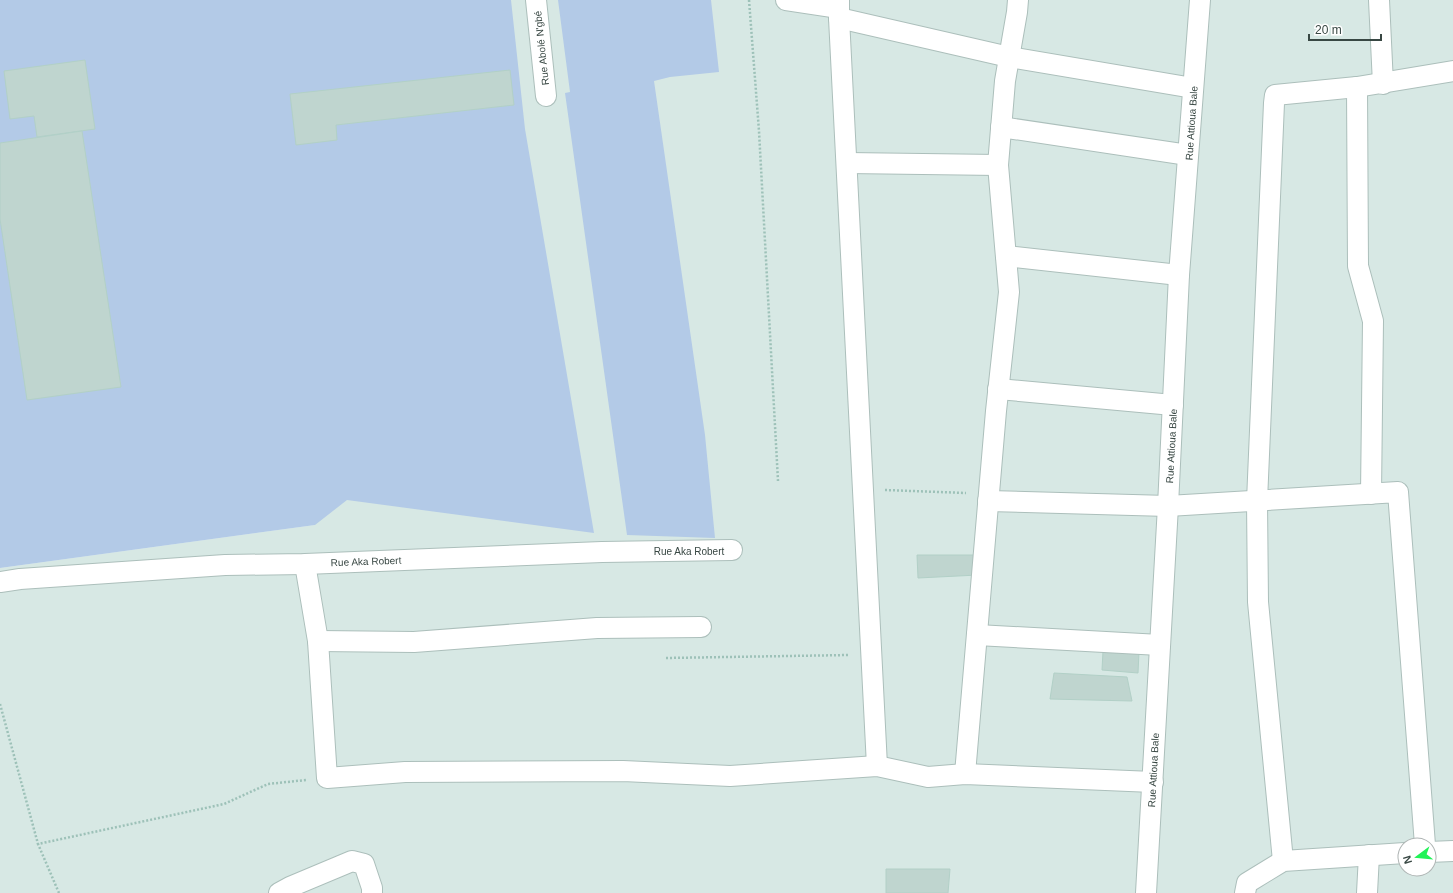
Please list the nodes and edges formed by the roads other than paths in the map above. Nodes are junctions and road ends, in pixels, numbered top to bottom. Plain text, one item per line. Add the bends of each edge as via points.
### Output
1 (536, 0) edge
2 (786, 0) edge
3 (1018, 0) edge
4 (1200, 0) edge
5 (1379, 0) edge
6 (839, 9) edge
7 (1009, 57) junction
8 (1453, 72) edge
9 (1383, 84) junction
10 (1357, 87) junction
11 (1193, 88) junction
12 (546, 96) dead end
13 (1001, 127) junction
14 (1188, 155) junction
15 (847, 164) junction
16 (998, 165) junction
17 (1006, 256) junction
18 (1179, 275) junction
19 (998, 389) junction
20 (1173, 405) junction
21 (1371, 494) junction
22 (988, 498) junction
23 (1257, 501) junction
24 (1168, 506) junction
25 (732, 550) dead end
26 (305, 564) junction
27 (0, 582) edge
28 (701, 627) dead end
29 (977, 635) junction
30 (318, 641) junction
31 (1160, 645) junction
32 (877, 766) junction
33 (965, 774) junction
34 (1153, 782) junction
35 (1424, 837) edge
36 (1453, 851) edge
37 (1437, 852) edge
38 (1397, 853) edge
39 (1370, 855) junction
40 (1283, 861) junction
41 (279, 893) edge
42 (372, 893) edge
43 (1146, 893) edge
44 (1246, 893) edge
45 (1367, 893) edge

1 - 12 street, Rue Abolé N'gbé
2 - 6 street
3 - 7 street
4 - 11 street, Rue Attioua Bale
5 - 9 street
6 - 7 street
6 - 15 street
7 - 11 street
7 - 13 street
8 - 9 street
9 - 10 street
10 - 21 street via 1358,266 1373,321
10 - 23 street via 1275,95
11 - 14 street, Rue Attioua Bale
13 - 14 street
13 - 16 street
14 - 18 street, Rue Attioua Bale
15 - 16 street
15 - 32 street
16 - 17 street
17 - 18 street
17 - 19 street via 1009,292
18 - 20 street, Rue Attioua Bale
19 - 20 street
19 - 22 street
20 - 24 street, Rue Attioua Bale
21 - 23 street
21 - 35 street via 1398,492
22 - 24 street
22 - 29 street
23 - 24 street
23 - 40 street via 1258,602
24 - 31 street, Rue Attioua Bale
25 - 26 street, Rue Aka Robert via 602,552
26 - 27 street, Rue Aka Robert via 225,565
26 - 30 street
28 - 30 street via 597,628 414,642
29 - 31 street
29 - 33 street
30 - 32 street via 326,778 405,772 623,771 730,776
31 - 34 street, Rue Attioua Bale
32 - 33 street via 928,777
33 - 34 street
34 - 43 street, Rue Attioua Bale
36 - 37 street
38 - 39 street
39 - 40 street
39 - 45 street
40 - 44 street via 1247,883
41 - 42 street via 352,861 364,864

